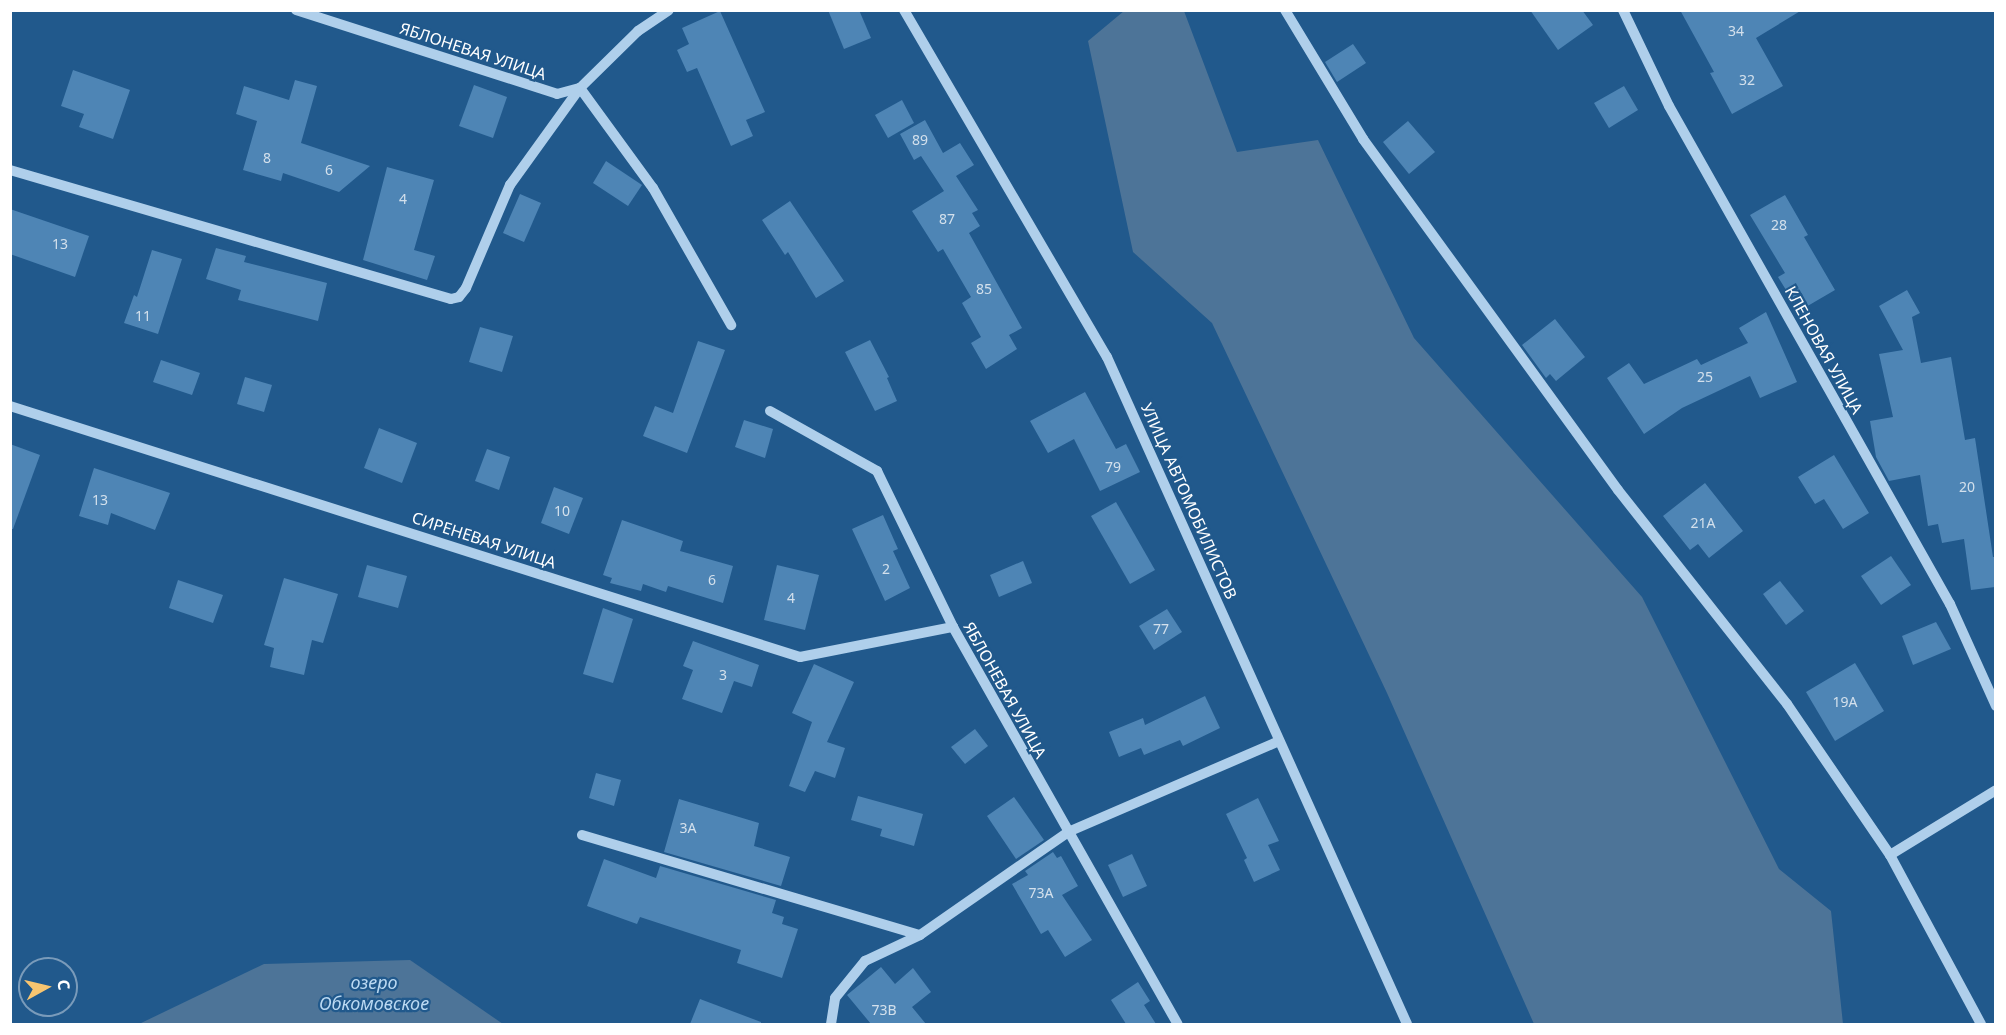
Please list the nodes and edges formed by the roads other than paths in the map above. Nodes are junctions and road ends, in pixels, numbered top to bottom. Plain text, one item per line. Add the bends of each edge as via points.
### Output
1 (296, 10) edge
2 (669, 10) edge
3 (904, 10) edge
4 (1285, 10) edge
5 (1623, 10) edge
6 (580, 88) junction
7 (10, 170) edge
8 (731, 325) dead end
9 (10, 406) edge
10 (770, 411) dead end
11 (953, 627) junction
12 (1995, 706) edge
13 (1279, 741) junction
14 (1995, 790) edge
15 (1068, 832) junction
16 (582, 835) dead end
17 (1890, 855) junction
18 (920, 934) junction
19 (831, 1024) edge
20 (1178, 1024) edge
21 (1407, 1024) edge
22 (1982, 1024) edge

1 - 6 street, ЯБЛОНЕВАЯ УЛИЦА via 557,94
2 - 6 street via 638,31
3 - 13 street, УЛИЦА АВТОМОБИЛИСТОВ via 1107,357
4 - 17 street via 1363,139 1618,490 1787,704
5 - 12 street, КЛЕНОВАЯ УЛИЦА via 1669,106 1950,604
6 - 7 street via 510,185 466,288 452,299
6 - 8 street via 653,188
9 - 11 street, СИРЕНЕВАЯ УЛИЦА via 800,657
10 - 11 street, ЯБЛОНЕВАЯ УЛИЦА via 877,471
11 - 15 street, ЯБЛОНЕВАЯ УЛИЦА
13 - 15 street
13 - 21 street, УЛИЦА АВТОМОБИЛИСТОВ
14 - 17 street
15 - 18 street
15 - 20 street, ЯБЛОНЕВАЯ УЛИЦА
16 - 18 street
17 - 22 street
18 - 19 street via 865,961 835,998

